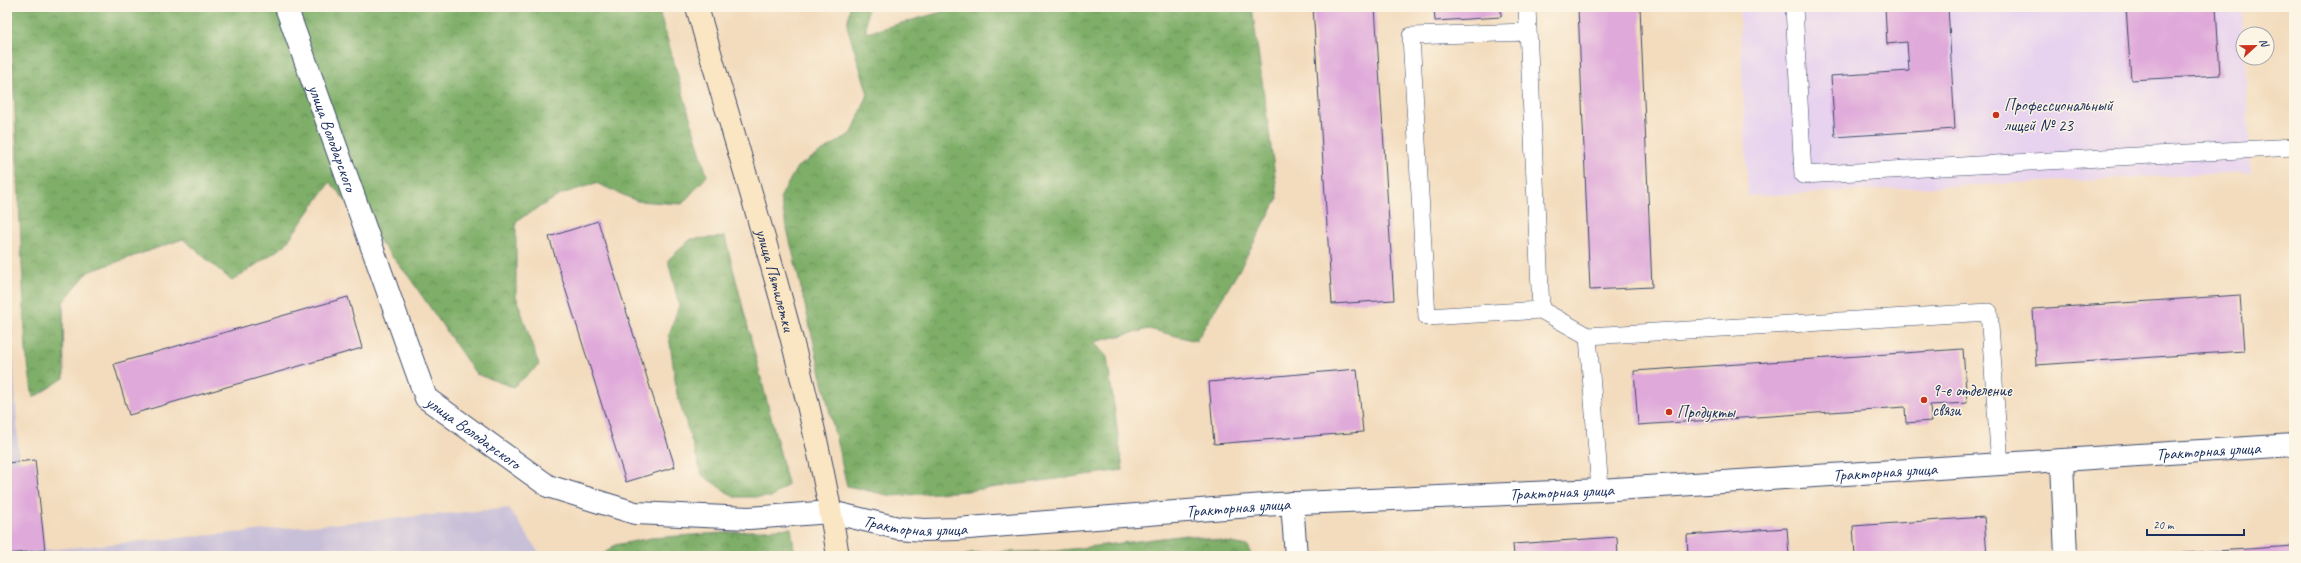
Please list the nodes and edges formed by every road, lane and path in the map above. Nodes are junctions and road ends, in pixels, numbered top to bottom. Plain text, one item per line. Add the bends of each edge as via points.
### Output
1 (286, 7) edge
2 (697, 7) edge
3 (1527, 7) edge
4 (1794, 7) edge
5 (1527, 32) junction
6 (2294, 147) edge
7 (1541, 310) junction
8 (1588, 336) junction
9 (2294, 445) edge
10 (2062, 462) junction
11 (2000, 465) junction
12 (1600, 490) junction
13 (1292, 504) junction
14 (831, 512) junction
15 (838, 556) edge
16 (1296, 556) edge
17 (2066, 556) edge

1 - 14 street, улица Володарского via 426,398 548,486 635,513 749,518
2 - 14 main road, улица Пятилетки via 802,383
3 - 5 lane
4 - 6 lane via 1803,175
5 - 7 lane
5 - 7 lane via 1411,36 1427,317
7 - 8 lane
8 - 11 lane via 1989,312
8 - 12 lane
9 - 10 street, Тракторная улица
10 - 11 street, Тракторная улица
10 - 17 street
11 - 12 street, Тракторная улица
12 - 13 street, Тракторная улица
13 - 14 street, Тракторная улица via 924,530 898,528
13 - 16 street
14 - 15 main road, улица Пятилетки

